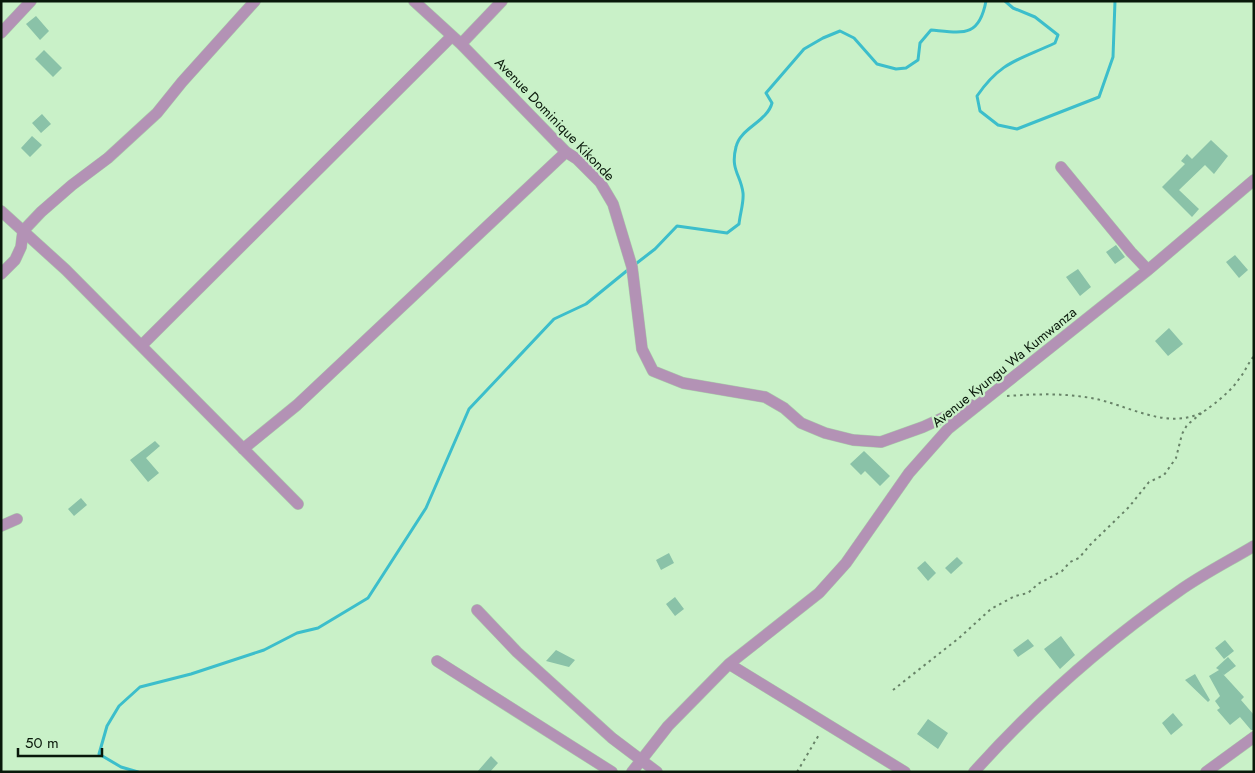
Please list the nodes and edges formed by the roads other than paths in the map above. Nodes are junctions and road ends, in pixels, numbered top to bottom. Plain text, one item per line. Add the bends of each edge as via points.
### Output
1 (31, 1) edge
2 (255, 1) edge
3 (414, 1) edge
4 (502, 1) edge
5 (1, 32) edge
6 (456, 40) junction
7 (566, 152) junction
8 (1061, 167) dead end
9 (1254, 180) edge
10 (1, 211) edge
11 (23, 231) junction
12 (1148, 270) junction
13 (1, 274) edge
14 (142, 345) junction
15 (988, 398) junction
16 (243, 449) junction
17 (298, 504) dead end
18 (17, 519) dead end
19 (1, 526) edge
20 (1254, 546) edge
21 (477, 610) dead end
22 (437, 661) dead end
23 (729, 664) junction
24 (1254, 737) edge
25 (641, 761) junction
26 (612, 772) edge
27 (632, 772) edge
28 (657, 772) edge
29 (905, 772) edge
30 (974, 772) edge
31 (1206, 772) edge

1 - 5 street
2 - 11 street via 156,113
3 - 6 street, Avenue Dominique Kikonde
4 - 6 street
6 - 7 street, Avenue Dominique Kikonde
6 - 14 street
7 - 15 street, Avenue Dominique Kikonde via 600,182 613,204 632,266 642,349 653,371 683,383 765,397 801,423 853,440 881,442
7 - 16 street via 297,405
8 - 12 street
9 - 12 street, Avenue Kyungu Wa Kumwanza
10 - 11 street
11 - 13 street via 15,260
11 - 14 street
12 - 15 street, Avenue Kyungu Wa Kumwanza
14 - 16 street
15 - 23 street, Avenue Kyungu Wa Kumwanza via 948,429 928,450 846,563 819,593
16 - 17 street
18 - 19 street
20 - 30 street via 1181,590 1120,635 1015,728
21 - 25 street via 517,652
22 - 26 street
23 - 25 street, Avenue Kyungu Wa Kumwanza via 668,726
23 - 29 street
24 - 31 street
25 - 27 street, Avenue Kyungu Wa Kumwanza
25 - 28 street

